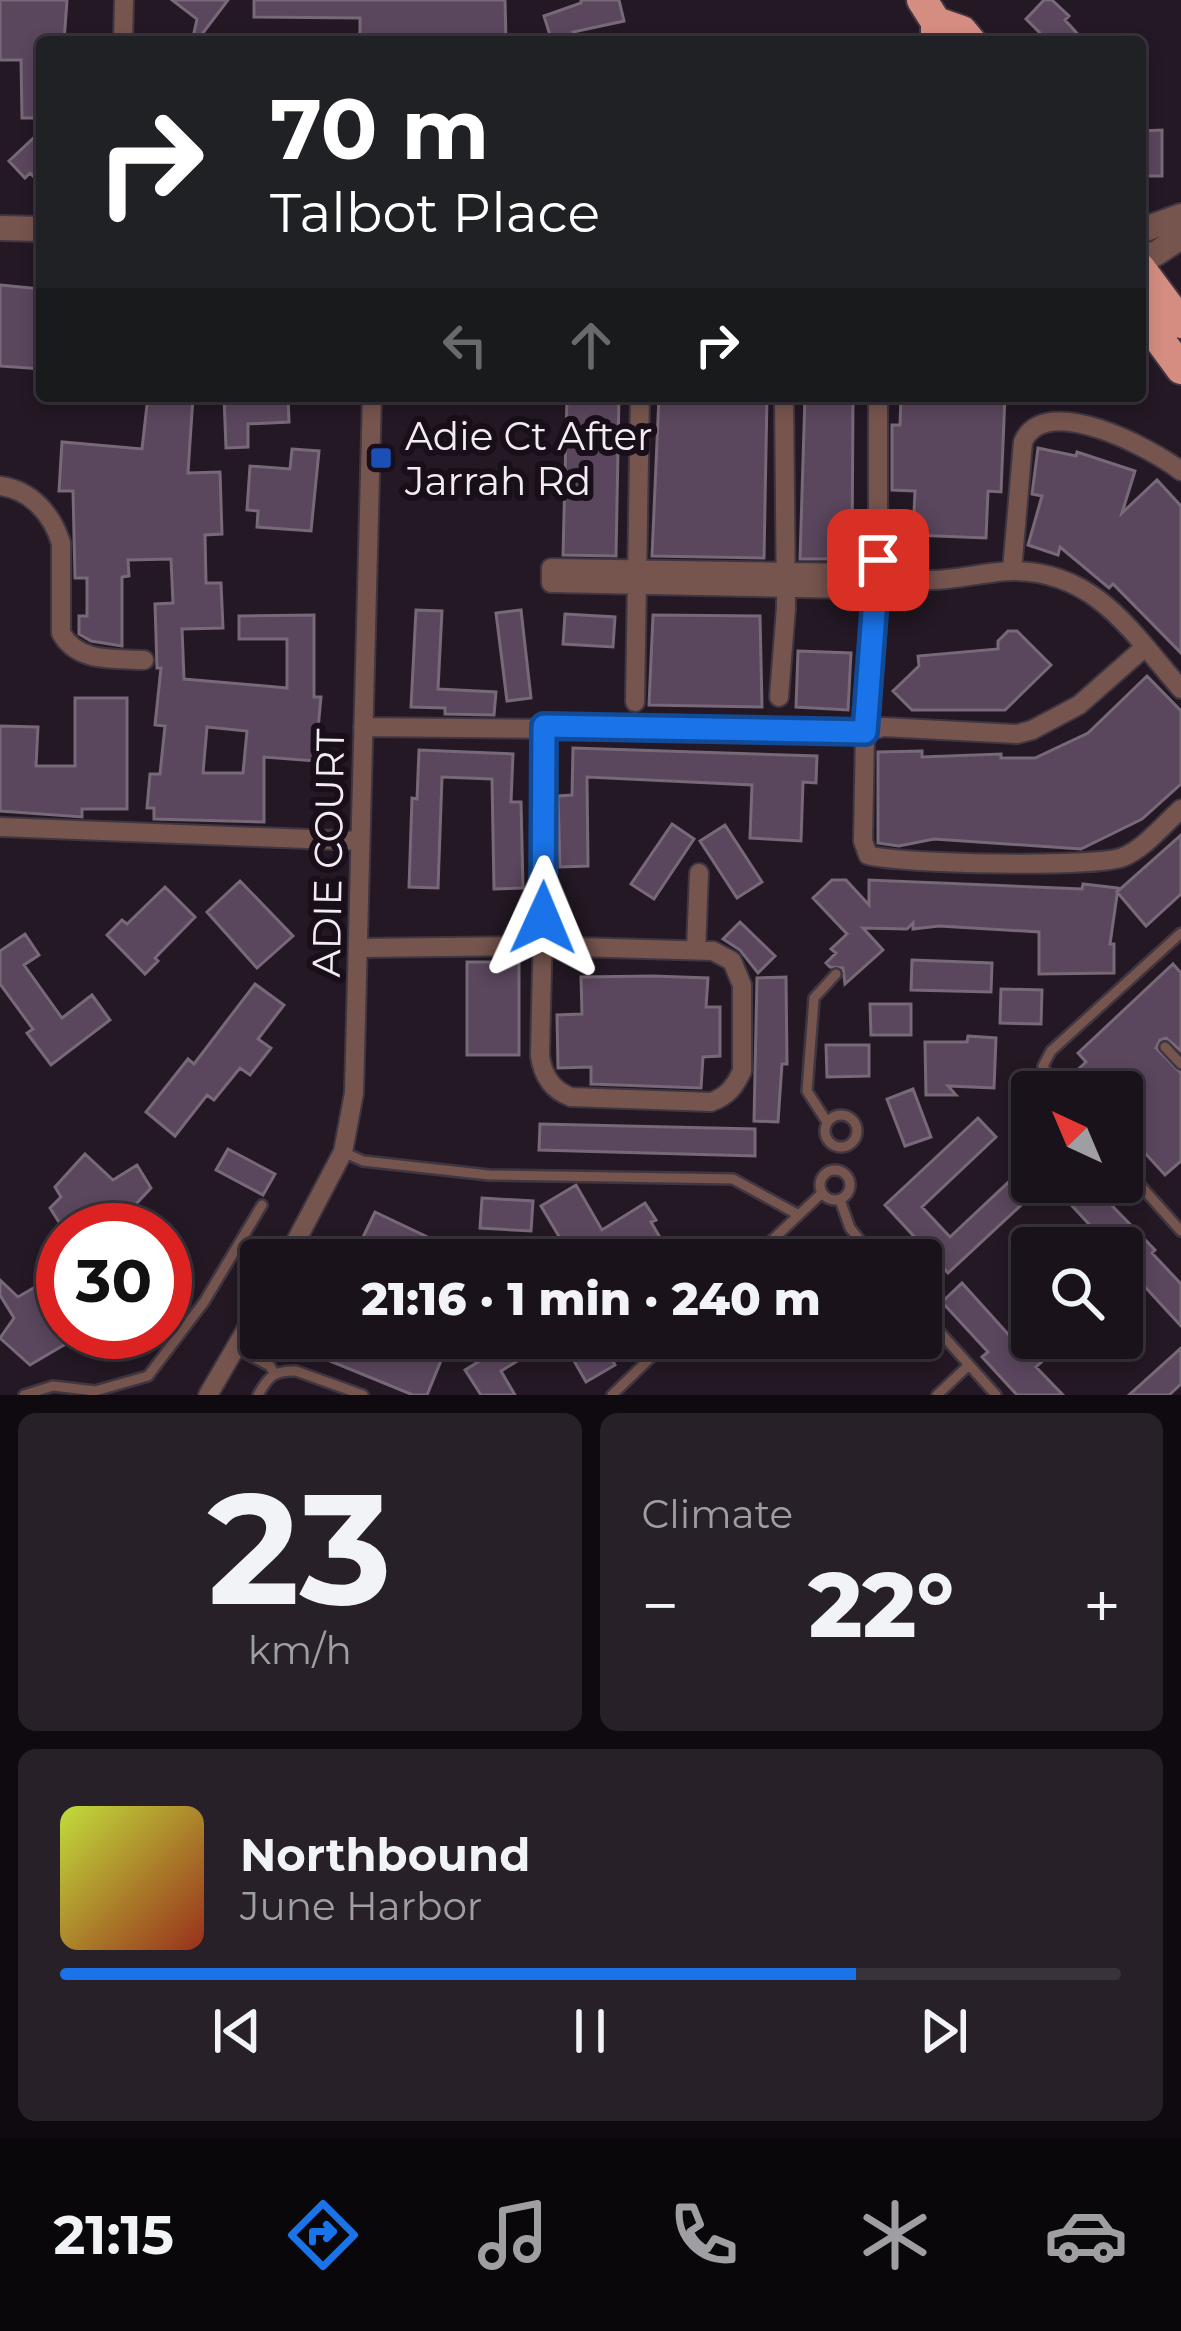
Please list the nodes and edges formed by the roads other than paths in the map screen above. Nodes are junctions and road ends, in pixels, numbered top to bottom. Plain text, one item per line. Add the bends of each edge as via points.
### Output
1 (124, 0) edge
2 (931, 21) edge
3 (123, 36) edge
4 (966, 36) edge
5 (1181, 216) edge
6 (0, 228) edge
7 (36, 229) edge
8 (1146, 229) edge
9 (1181, 237) edge
10 (1146, 255) edge
11 (1146, 276) edge
12 (1146, 321) edge
13 (1181, 322) edge
14 (1181, 369) edge
15 (363, 402) edge
16 (372, 402) edge
17 (640, 402) edge
18 (784, 402) edge
19 (878, 402) edge
20 (371, 433) junction
21 (1181, 471) edge
22 (0, 486) edge
23 (1012, 571) junction
24 (637, 576) junction
25 (786, 580) junction
26 (870, 580) junction
27 (1145, 647) junction
28 (144, 661) dead end
29 (1181, 688) edge
30 (778, 697) dead end
31 (635, 702) dead end
32 (544, 726) junction
33 (363, 727) junction
34 (865, 732) junction
35 (1181, 809) edge
36 (0, 827) edge
37 (360, 841) junction
38 (700, 873) dead end
39 (1181, 933) edge
40 (542, 946) junction
41 (358, 948) junction
42 (696, 950) junction
43 (836, 974) dead end
44 (1166, 1047) dead end
45 (1181, 1064) edge
46 (1045, 1071) edge
47 (827, 1122) junction
48 (841, 1147) junction
49 (343, 1152) junction
50 (838, 1170) junction
51 (1143, 1188) edge
52 (822, 1193) junction
53 (840, 1199) junction
54 (262, 1205) dead end
55 (797, 1214) junction
56 (1181, 1231) edge
57 (297, 1239) edge
58 (772, 1239) edge
59 (859, 1239) edge
60 (942, 1335) edge
61 (240, 1341) edge
62 (236, 1348) junction
63 (649, 1359) edge
64 (969, 1365) junction
65 (274, 1373) junction
66 (24, 1395) edge
67 (208, 1395) edge
68 (258, 1395) edge
69 (363, 1395) edge
70 (612, 1395) edge
71 (937, 1395) edge
72 (995, 1395) edge

1 - 3 street
2 - 4 main road
5 - 8 street
6 - 7 street
9 - 10 street
11 - 13 main road
12 - 14 main road
15 - 20 street, ADIE COURT
16 - 20 street, ADIE COURT
17 - 24 street
18 - 25 street
19 - 26 street
20 - 33 street, ADIE COURT
21 - 23 street via 1119,435 1035,425 1023,442
22 - 28 street via 36,502 57,530 66,642 83,655
23 - 26 street
23 - 27 street via 1085,588
24 - 25 street
24 - 31 street
25 - 26 street via 852,589
25 - 30 street
26 - 34 street
27 - 29 street
27 - 34 street via 1079,705 1031,730
32 - 33 street
32 - 34 street
32 - 40 street
33 - 37 street, ADIE COURT
34 - 35 street via 863,841 874,858 1105,862 1135,850
36 - 37 street
37 - 41 street, ADIE COURT
38 - 42 street
39 - 46 lane via 1051,1051
40 - 41 street
40 - 42 street
40 - 42 street via 542,1070 559,1092 711,1102 742,1071 742,985 732,961
41 - 49 street, ADIE COURT via 357,1061
43 - 47 lane via 814,998 808,1070 810,1101
44 - 45 lane
47 - 48 lane via 827,1138
47 - 48 lane via 843,1115 856,1126 852,1142
48 - 50 lane
49 - 55 lane via 489,1175 710,1176 754,1187
49 - 57 street, ADIE COURT
50 - 52 lane via 823,1176
50 - 53 lane via 851,1186
51 - 56 lane
52 - 53 lane
52 - 55 lane
53 - 59 lane
54 - 66 lane via 148,1376 95,1391 53,1386
55 - 58 lane
60 - 64 lane
61 - 62 street
62 - 65 lane
62 - 67 street
63 - 70 lane
64 - 71 lane
64 - 72 lane
65 - 68 lane
65 - 69 lane via 296,1371

